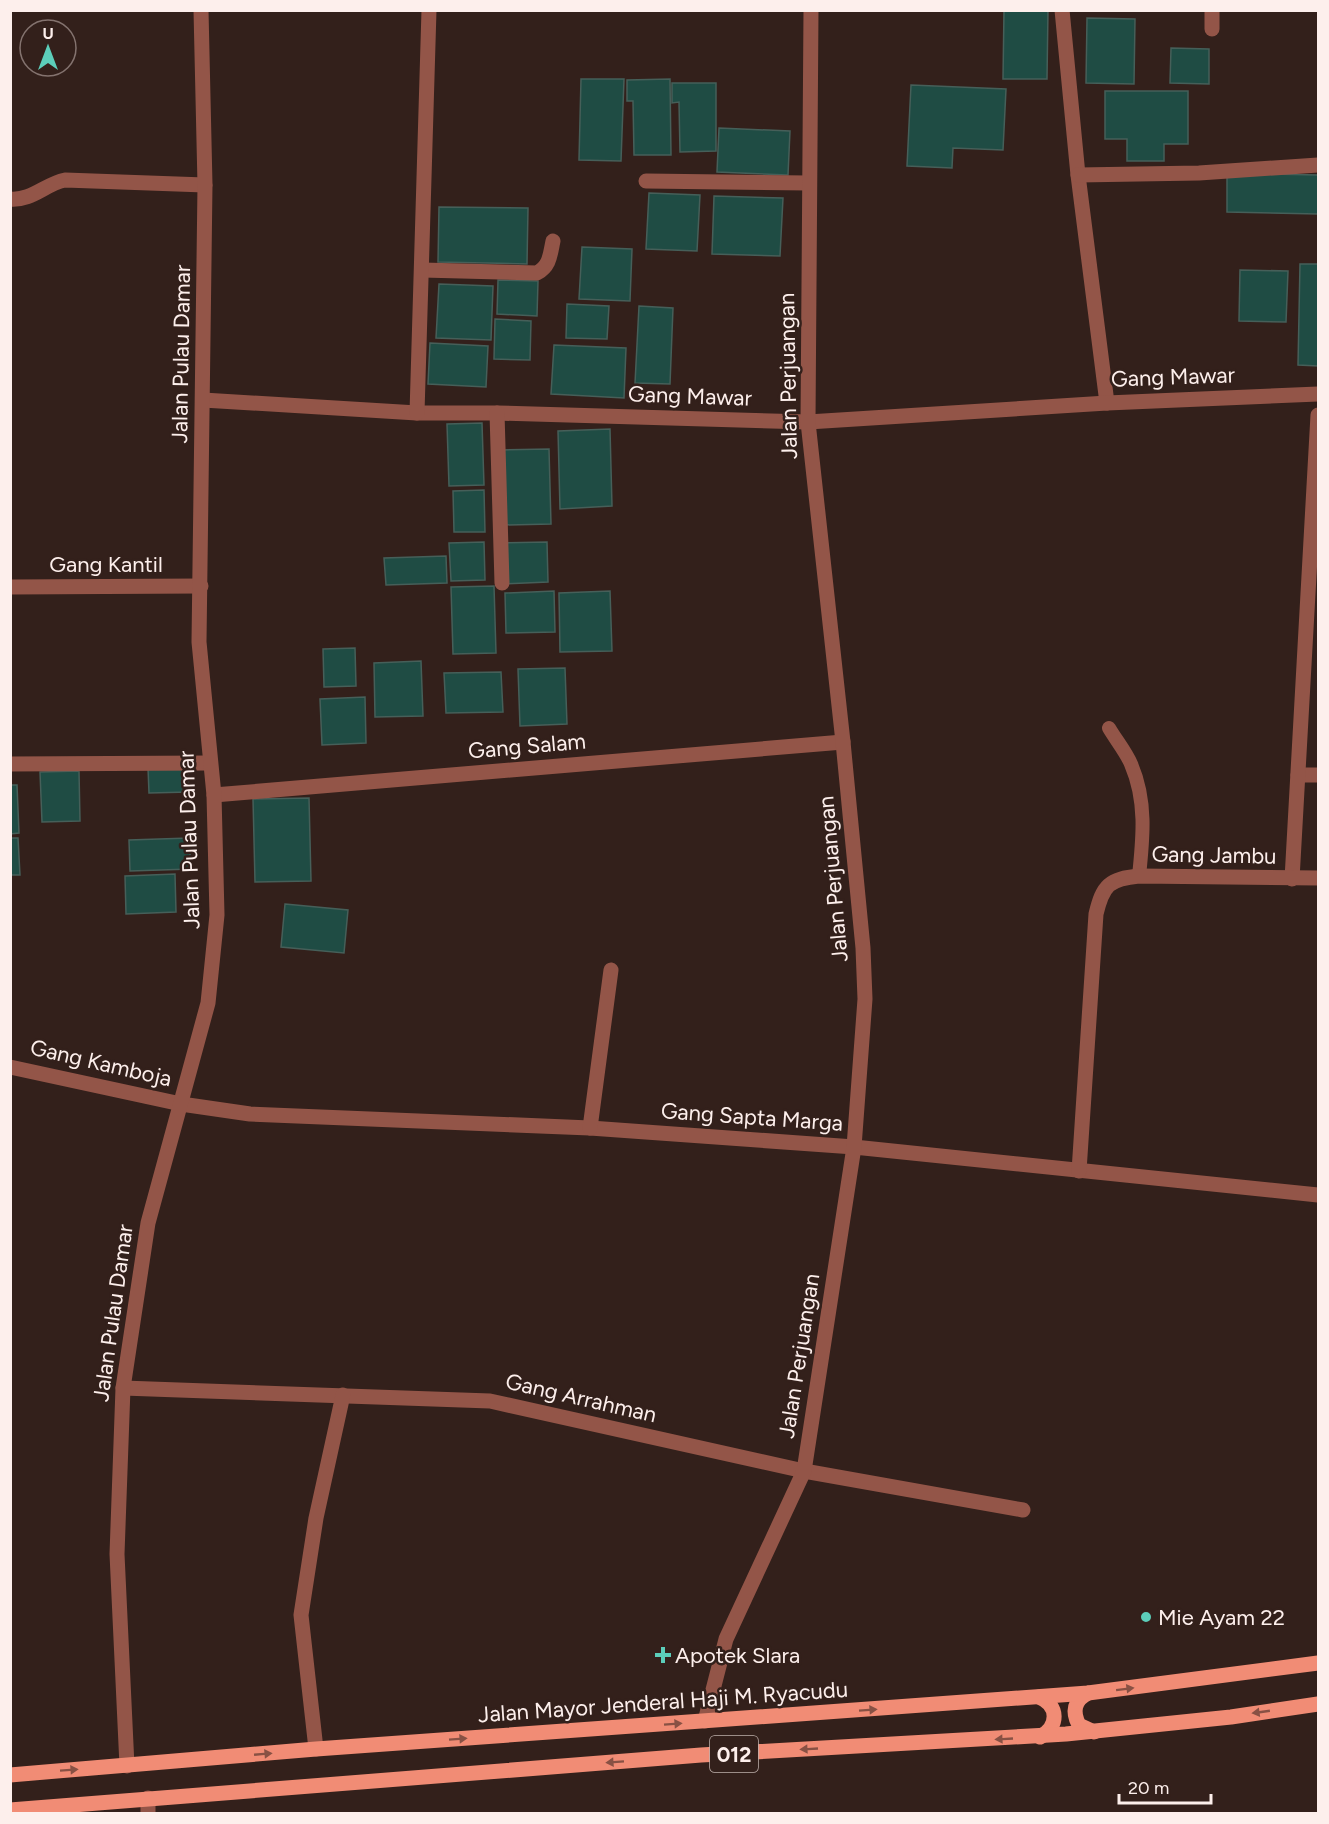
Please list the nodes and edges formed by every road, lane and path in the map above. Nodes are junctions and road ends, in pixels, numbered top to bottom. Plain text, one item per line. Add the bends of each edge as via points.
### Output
1 (201, 10) edge
2 (429, 10) edge
3 (810, 10) edge
4 (1062, 10) edge
5 (1212, 10) edge
6 (1212, 29) dead end
7 (1318, 165) edge
8 (1078, 176) junction
9 (646, 181) dead end
10 (809, 183) junction
11 (205, 185) junction
12 (10, 200) edge
13 (553, 241) dead end
14 (422, 270) junction
15 (1318, 394) edge
16 (203, 400) junction
17 (1107, 403) junction
18 (417, 413) junction
19 (497, 413) junction
20 (1318, 415) edge
21 (808, 422) junction
22 (502, 583) dead end
23 (201, 586) junction
24 (10, 587) edge
25 (1109, 728) dead end
26 (843, 742) junction
27 (210, 763) junction
28 (10, 764) edge
29 (1298, 775) junction
30 (1318, 775) edge
31 (214, 795) junction
32 (1139, 876) junction
33 (1318, 878) edge
34 (1292, 879) junction
35 (611, 970) dead end
36 (10, 1067) edge
37 (181, 1104) junction
38 (590, 1128) junction
39 (854, 1147) junction
40 (1079, 1171) junction
41 (1318, 1195) edge
42 (123, 1388) junction
43 (343, 1395) junction
44 (804, 1471) junction
45 (1023, 1510) dead end
46 (1318, 1663) edge
47 (1088, 1693) junction
48 (1039, 1697) junction
49 (1318, 1704) edge
50 (705, 1721) junction
51 (1094, 1732) junction
52 (1040, 1737) junction
53 (316, 1749) junction
54 (127, 1766) junction
55 (10, 1774) edge
56 (148, 1806) edge
57 (10, 1810) edge

1 - 11 street, Jalan Pulau Damar
2 - 14 street
3 - 10 street, Jalan Perjuangan
4 - 8 street
5 - 6 street
7 - 8 street
8 - 17 street
9 - 10 street
10 - 21 street, Jalan Perjuangan
11 - 12 street via 65,180 28,198
11 - 16 street, Jalan Pulau Damar
13 - 14 street via 549,262 537,273
14 - 18 street
15 - 17 street, Gang Mawar
16 - 18 street, Gang Mawar
16 - 23 street, Jalan Pulau Damar
17 - 21 street, Gang Mawar
18 - 19 street, Gang Mawar
19 - 21 street, Gang Mawar
19 - 22 street
20 - 29 street
21 - 26 street, Jalan Perjuangan
23 - 24 street, Gang Kantil
23 - 27 street, Jalan Pulau Damar via 199,642
25 - 32 lane via 1139,785 1143,815
26 - 31 street, Gang Salam
26 - 39 street, Jalan Perjuangan via 865,999
27 - 28 street
27 - 31 street, Jalan Pulau Damar
29 - 30 street
29 - 34 street
31 - 37 street, Jalan Pulau Damar via 217,915 208,1003
32 - 34 street, Gang Jambu
32 - 40 street, Gang Jambu via 1110,883 1096,914
33 - 34 street, Gang Jambu
35 - 38 street
36 - 37 street, Gang Kamboja
37 - 38 street, Gang Sapta Marga via 250,1114
37 - 42 street, Jalan Pulau Damar via 148,1223
38 - 39 street, Gang Sapta Marga
39 - 40 street, Gang Sapta Marga
39 - 44 street, Jalan Perjuangan
40 - 41 street, Gang Sapta Marga
42 - 43 street, Gang Arrahman
42 - 54 street, Jalan Pulau Damar via 117,1554
43 - 44 street, Gang Arrahman via 490,1401
43 - 53 street via 316,1518 301,1615
44 - 45 street, Gang Arrahman
44 - 50 street, Jalan Perjuangan via 726,1639
47 -> 46 main road, Jalan Mayor Jenderal Haji M. Ryacudu / 012
47 - 48 main road, Jalan Mayor Jenderal Haji M. Ryacudu / 012
47 - 51 main road via 1079,1700 1075,1715 1079,1725
50 -> 48 main road, Jalan Mayor Jenderal Haji M. Ryacudu / 012
48 - 52 main road via 1050,1704 1055,1716 1051,1728
49 -> 51 main road, 012
53 -> 50 main road, Jalan Mayor Jenderal Haji M. Ryacudu / 012
51 - 52 main road, 012
52 -> 56 main road, 012 via 702,1755
54 -> 53 main road, Jalan Mayor Jenderal Haji M. Ryacudu / 012
55 -> 54 main road, Jalan Mayor Jenderal Haji M. Ryacudu / 012
56 - 57 main road, 012

